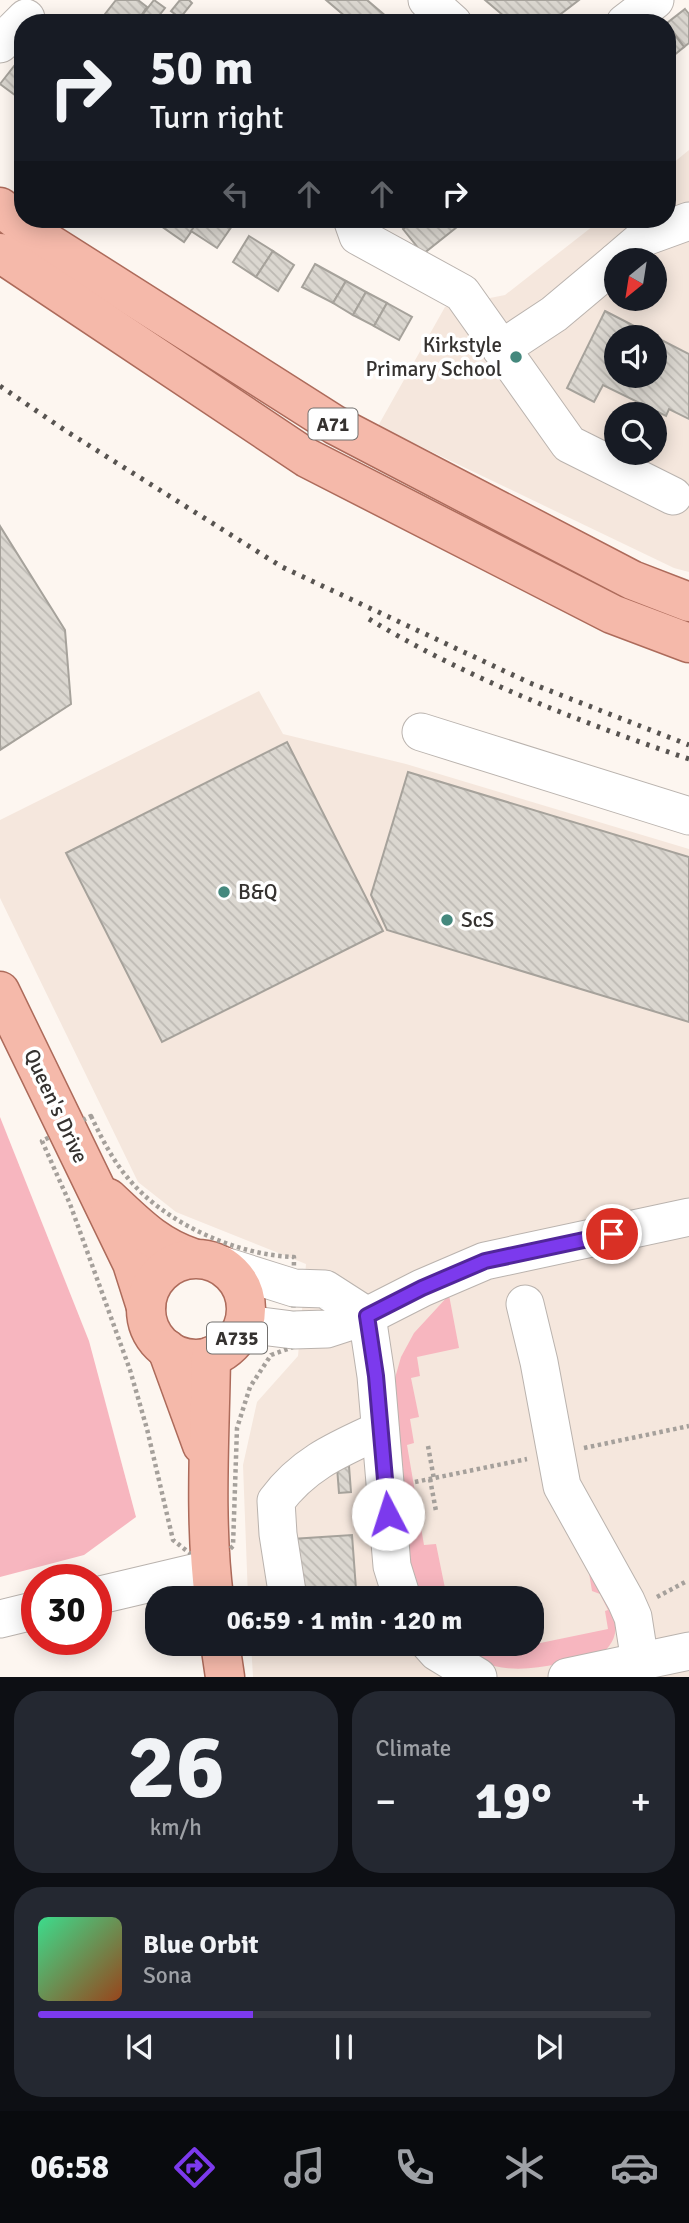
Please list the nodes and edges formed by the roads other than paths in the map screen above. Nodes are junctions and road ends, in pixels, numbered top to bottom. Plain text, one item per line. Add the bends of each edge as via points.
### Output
1 (427, 0) edge
2 (655, 0) edge
3 (443, 14) edge
4 (637, 14) edge
5 (14, 24) edge
6 (0, 44) edge
7 (0, 207) edge
8 (14, 218) edge
9 (27, 228) edge
10 (355, 228) edge
11 (670, 228) edge
12 (632, 248) edge
13 (0, 253) edge
14 (604, 271) edge
15 (501, 349) junction
16 (673, 496) dead end
17 (689, 603) edge
18 (689, 643) edge
19 (421, 732) dead end
20 (689, 816) edge
21 (0, 991) edge
22 (93, 1184) junction
23 (689, 1217) edge
24 (206, 1261) junction
25 (525, 1304) dead end
26 (146, 1307) junction
27 (367, 1316) junction
28 (244, 1324) junction
29 (167, 1349) junction
30 (211, 1356) junction
31 (380, 1430) junction
32 (209, 1463) junction
33 (212, 1583) edge
34 (286, 1586) edge
35 (398, 1586) edge
36 (112, 1594) edge
37 (21, 1614) edge
38 (0, 1619) edge
39 (689, 1651) edge
40 (222, 1656) edge
41 (640, 1662) junction
42 (225, 1677) edge
43 (567, 1677) edge

1 - 3 street
2 - 4 street
5 - 6 street
7 - 8 main road, A71
9 - 17 main road, A71 via 334,425 632,580
10 - 15 street via 358,236 462,293
11 - 12 street via 645,237
13 - 18 main road, A71 via 307,458 612,614
14 - 15 street via 554,314
15 - 16 street via 569,444
19 - 20 street
21 - 22 main road, Queen's Drive / A735
22 - 24 main road, Queen's Drive / A735 via 170,1251
22 - 26 main road, Queen's Drive / A735 via 132,1262
23 - 27 street via 485,1261
24 - 26 main road via 179,1262 166,1269 155,1279
24 - 27 street via 294,1288 324,1289
24 - 28 main road, A735 via 230,1272 242,1289
25 - 41 street via 562,1486 626,1601
26 - 29 main road, A735 via 155,1338
27 - 28 street via 327,1329
27 - 31 street
28 - 30 main road, A735 via 226,1349
29 - 30 main road, A735 via 188,1357
29 - 32 main road, A735
30 - 32 main road, A735
31 - 34 street via 314,1462 276,1501
31 - 35 street via 392,1566
32 - 33 main road, A735
33 - 36 street
37 - 38 street
39 - 41 street
40 - 42 main road
41 - 43 street

